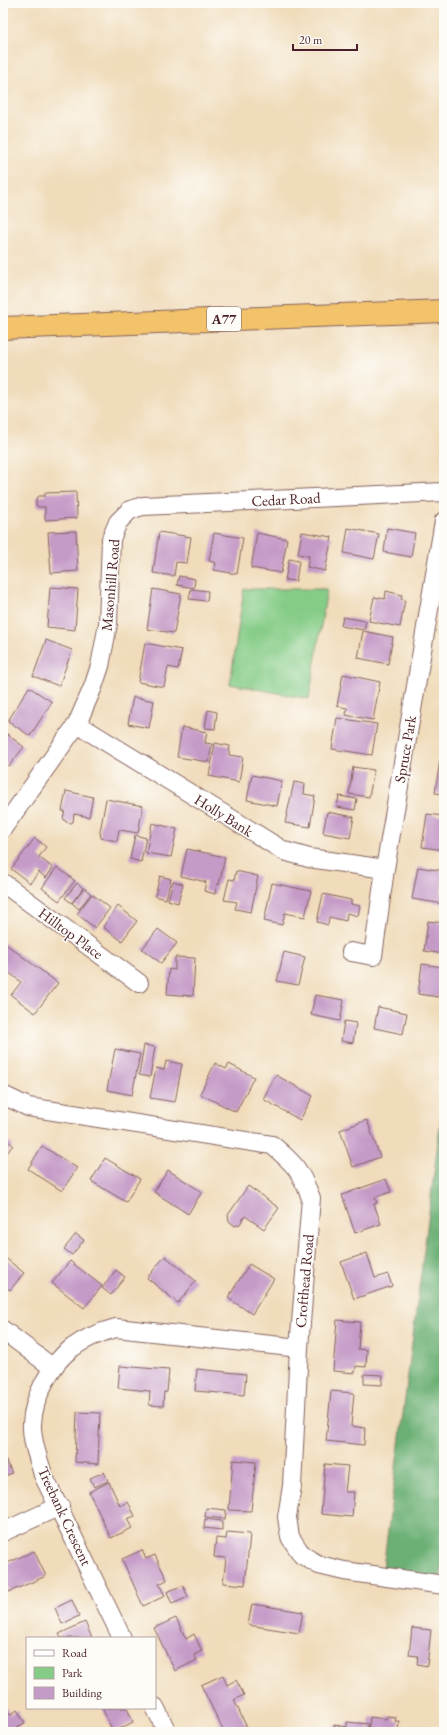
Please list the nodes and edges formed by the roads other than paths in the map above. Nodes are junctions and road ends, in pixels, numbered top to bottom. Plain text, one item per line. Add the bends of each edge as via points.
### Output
1 (444, 311) edge
2 (3, 328) edge
3 (444, 492) edge
4 (130, 510) joint
5 (444, 521) edge
6 (77, 724) junction
7 (9, 806) edge
8 (3, 828) edge
9 (385, 869) junction
10 (3, 884) edge
11 (351, 952) dead end
12 (139, 983) dead end
13 (3, 1095) edge
14 (3, 1330) edge
15 (299, 1348) junction
16 (53, 1368) junction
17 (60, 1506) junction
18 (3, 1532) edge
19 (444, 1586) edge
20 (122, 1637) edge
21 (156, 1709) edge
22 (167, 1732) edge

1 - 2 highway, A77
3 - 4 street, Cedar Road via 150,506
4 - 6 street, Masonhill Road via 118,522 111,538 108,624 100,666
5 - 9 street, Spruce Park
6 - 7 street, Masonhill Road
6 - 9 street, Holly Bank via 284,851 309,858
7 - 8 street, Masonhill Road
9 - 11 street, Spruce Park via 373,956
10 - 12 street, Hilltop Place
13 - 15 street, Crofthead Road via 28,1107 272,1145 289,1159 302,1174 311,1198
14 - 16 street
15 - 16 street, Treebank Crescent via 116,1328 96,1334 71,1348
15 - 19 street, Crofthead Road via 292,1486 287,1517 290,1537 302,1555 320,1565
16 - 17 street, Treebank Crescent via 39,1394 32,1424 43,1475
17 - 18 street
17 - 20 street, Treebank Crescent
21 - 22 street

